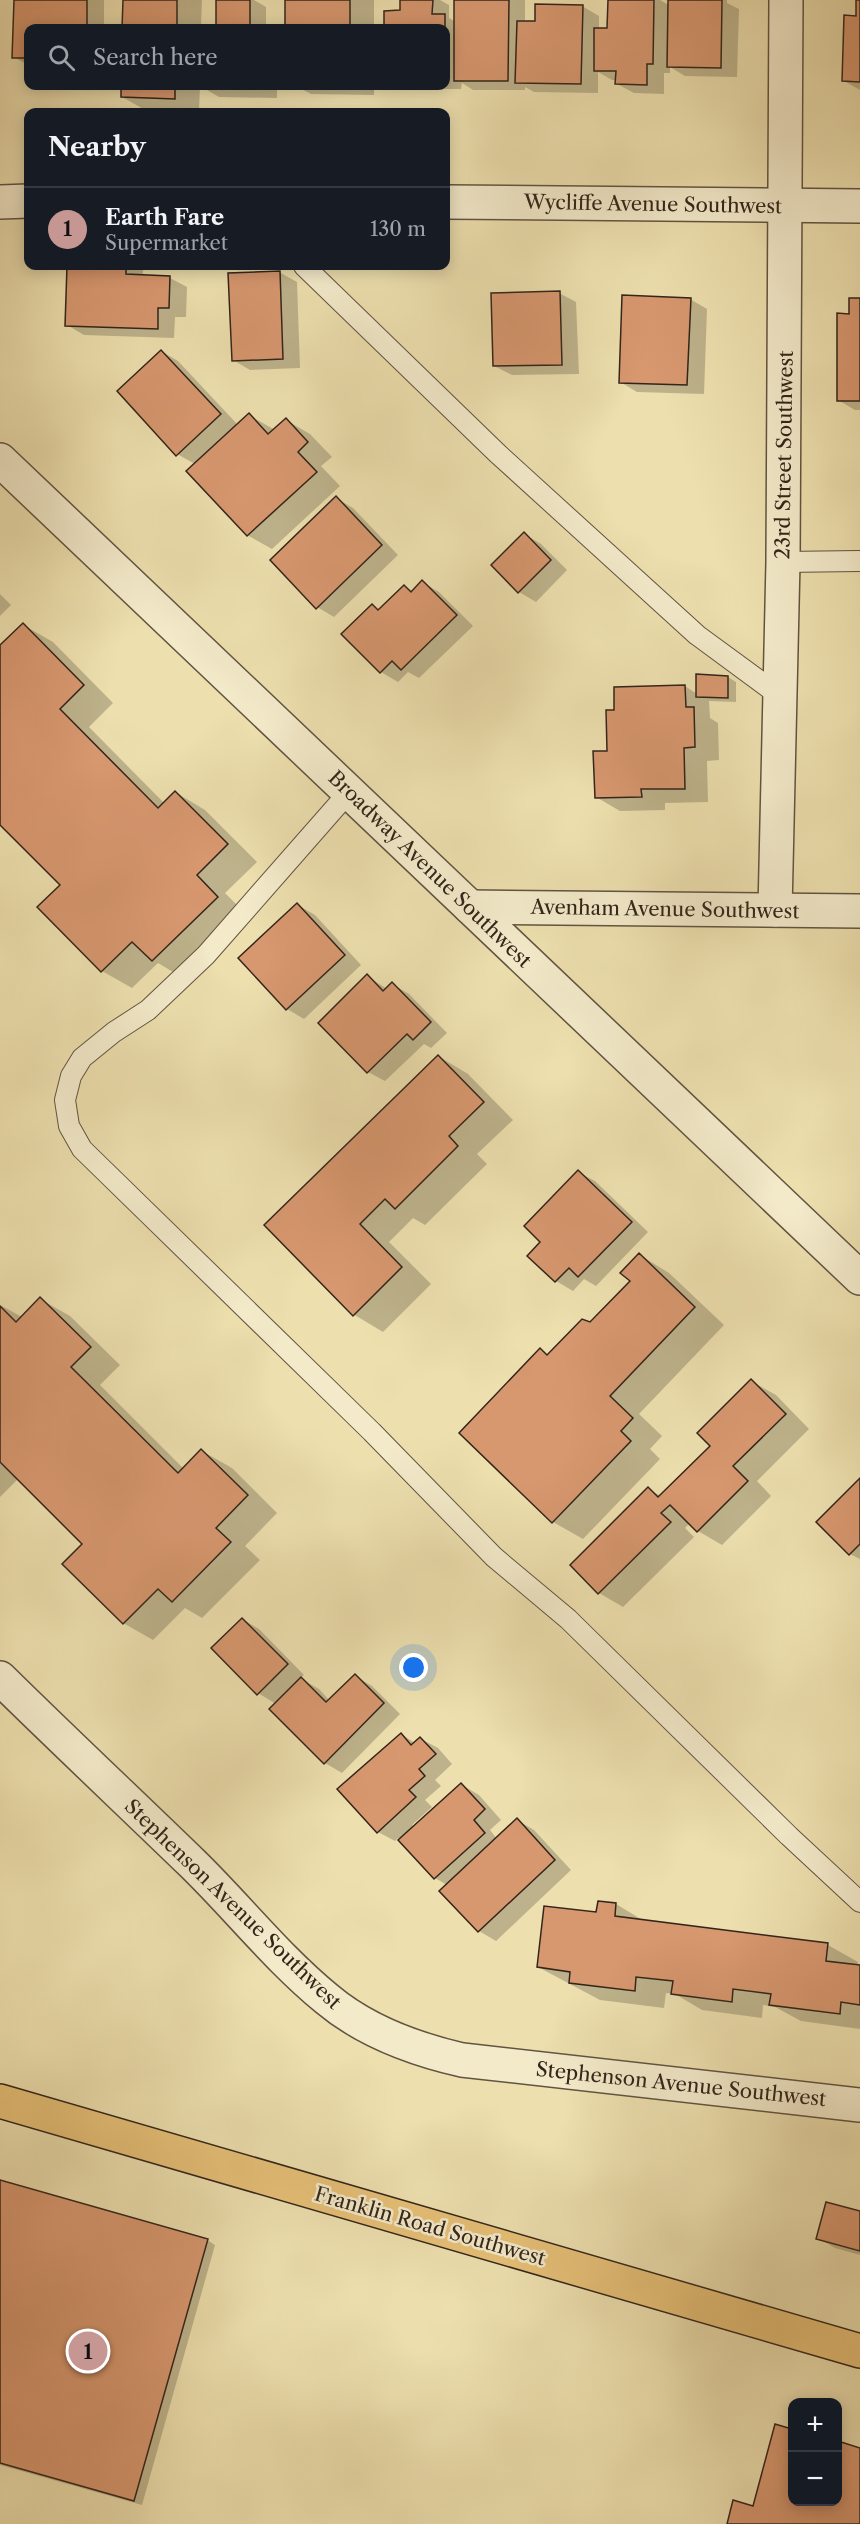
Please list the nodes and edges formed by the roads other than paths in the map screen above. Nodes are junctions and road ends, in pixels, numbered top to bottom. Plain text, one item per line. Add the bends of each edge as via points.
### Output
1 (786, 0) edge
2 (0, 201) edge
3 (24, 201) edge
4 (450, 202) edge
5 (786, 206) junction
6 (860, 206) edge
7 (308, 270) edge
8 (0, 460) edge
9 (860, 561) edge
10 (783, 562) junction
11 (780, 696) junction
12 (349, 792) junction
13 (470, 907) junction
14 (775, 910) junction
15 (860, 911) edge
16 (855, 1269) edge
17 (0, 1678) edge
18 (860, 1902) edge
19 (0, 2101) edge
20 (860, 2105) edge
21 (860, 2350) edge

1 - 5 street, 23rd Street Southwest
2 - 3 street
4 - 5 street, Wycliffe Avenue Southwest
5 - 6 street, Wycliffe Avenue Southwest
5 - 10 street, 23rd Street Southwest
7 - 11 lane via 497,453 697,635
8 - 12 street, Broadway Avenue Southwest
9 - 10 lane
10 - 11 street, 23rd Street Southwest
11 - 14 street, 23rd Street Southwest
12 - 13 street, Broadway Avenue Southwest
12 - 18 lane via 206,955 148,1010 82,1058 71,1076 65,1100 69,1126 82,1149 494,1557 568,1619
13 - 14 street, Avenham Avenue Southwest
13 - 16 street, Broadway Avenue Southwest
14 - 15 street, Avenham Avenue Southwest
17 - 20 street, Stephenson Avenue Southwest via 327,2000 372,2029 421,2050 462,2060
19 - 21 main road, Franklin Road Southwest

